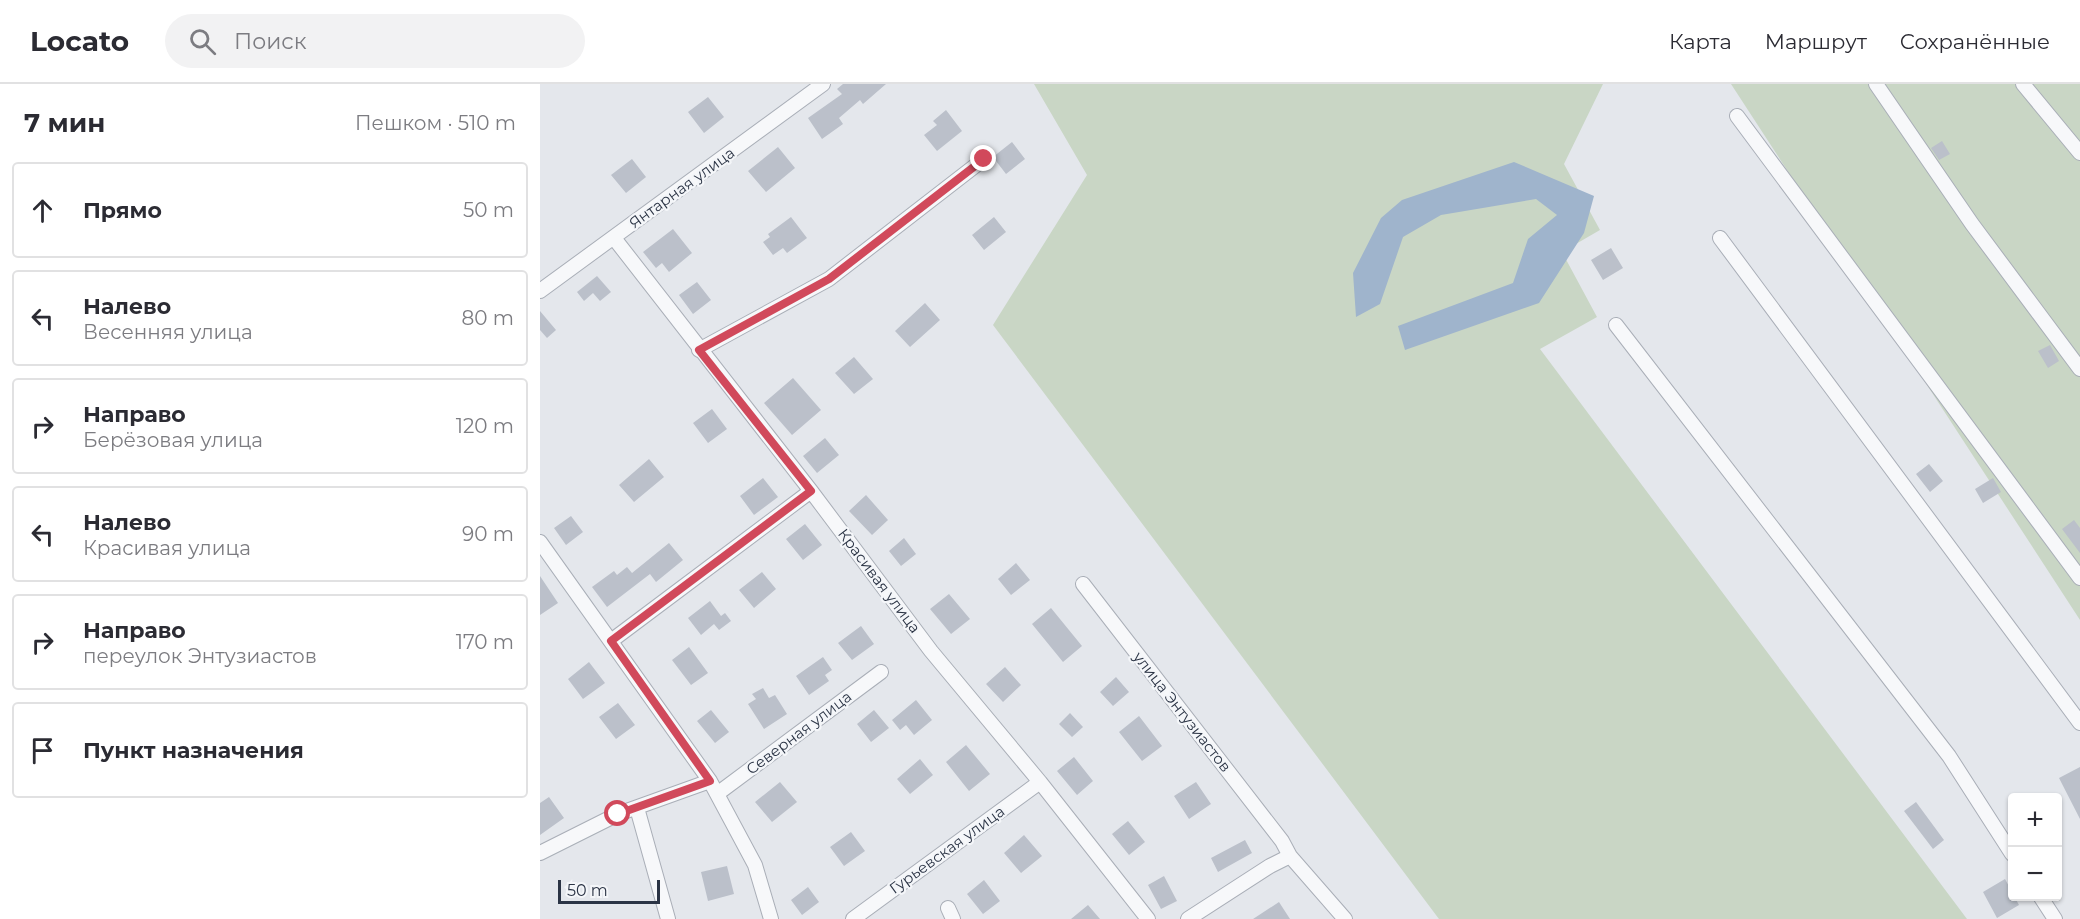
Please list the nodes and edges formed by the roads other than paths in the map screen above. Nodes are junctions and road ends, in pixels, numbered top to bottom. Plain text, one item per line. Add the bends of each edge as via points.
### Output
1 (823, 84) edge
2 (1876, 84) edge
3 (2023, 84) edge
4 (1737, 116) dead end
5 (2080, 153) edge
6 (984, 159) dead end
7 (614, 238) junction
8 (1720, 238) dead end
9 (540, 291) edge
10 (1616, 325) dead end
11 (699, 350) junction
12 (2080, 369) edge
13 (811, 491) junction
14 (540, 542) edge
15 (2080, 578) edge
16 (1083, 584) dead end
17 (611, 641) junction
18 (881, 672) dead end
19 (2080, 723) edge
20 (710, 781) junction
21 (1040, 782) junction
22 (717, 794) junction
23 (637, 808) junction
24 (2008, 847) edge
25 (540, 853) edge
26 (1290, 856) junction
27 (2043, 901) edge
28 (668, 919) edge
29 (771, 919) edge
30 (853, 919) edge
31 (1148, 919) edge
32 (1188, 919) edge
33 (1345, 919) edge
34 (2055, 919) edge

1 - 7 street, Янтарная улица
2 - 12 street via 1972,224
3 - 5 street
4 - 15 street
6 - 11 street via 829,279
7 - 9 street, Янтарная улица
7 - 11 street, Красивая улица
8 - 19 street
10 - 24 street via 1949,756
11 - 13 street, Красивая улица
13 - 17 street
13 - 21 street, Красивая улица via 931,651
14 - 17 street
16 - 26 street, улица Энтузиастов
17 - 20 street
18 - 22 street, Северная улица
20 - 22 street
20 - 23 street
21 - 30 street, Гурьевская улица
21 - 31 street, Красивая улица
22 - 29 street via 755,865
23 - 25 street
23 - 28 street
26 - 32 street
26 - 33 street
27 - 34 street

